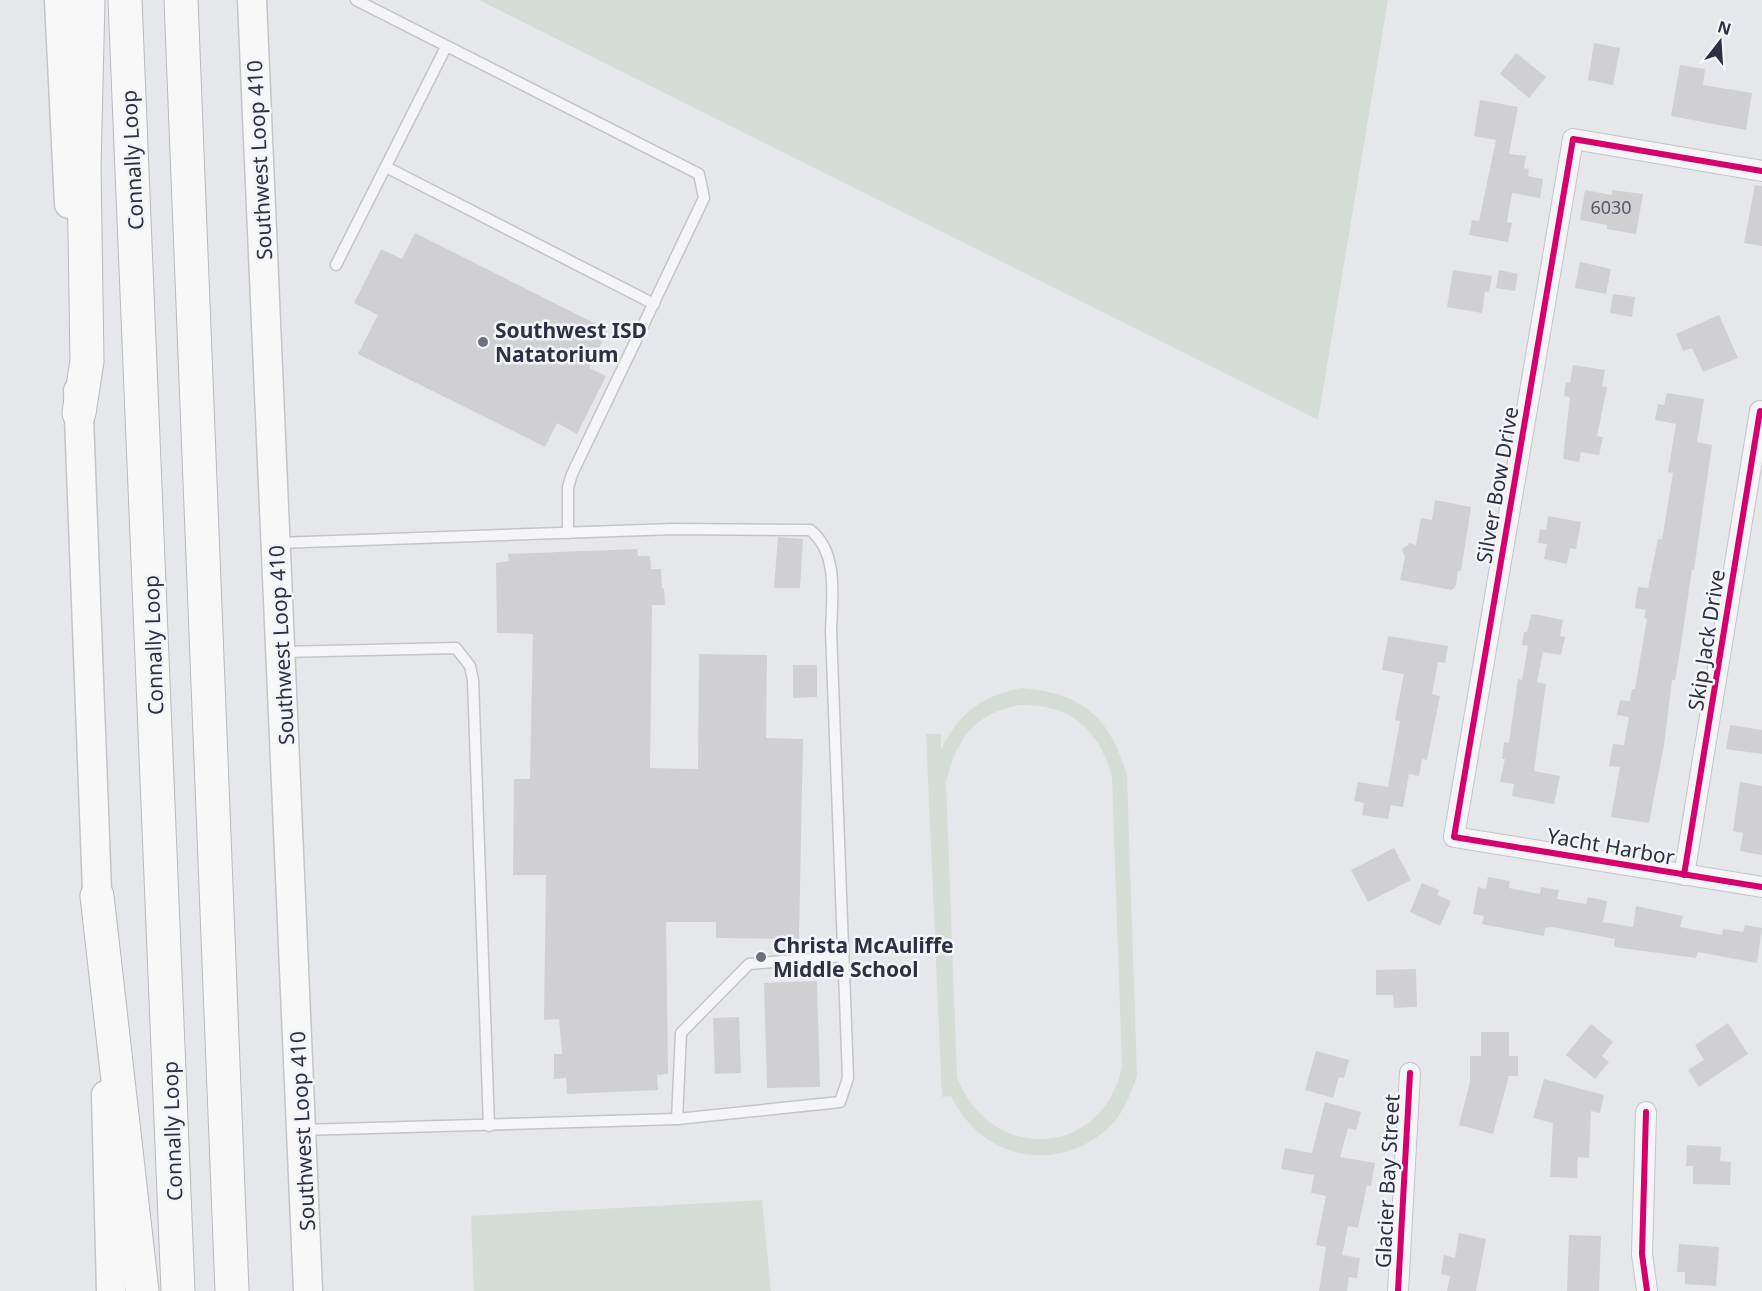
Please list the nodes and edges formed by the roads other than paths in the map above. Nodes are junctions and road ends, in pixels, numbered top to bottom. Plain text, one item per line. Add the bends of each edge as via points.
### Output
1 (59, 0) edge
2 (88, 0) edge
3 (125, 0) edge
4 (180, 0) edge
5 (252, 0) edge
6 (356, 0) edge
7 (446, 47) junction
8 (386, 167) junction
9 (1762, 171) edge
10 (336, 265) dead end
11 (654, 304) junction
12 (1760, 411) dead end
13 (79, 413) junction
14 (568, 533) junction
15 (276, 543) junction
16 (281, 652) junction
17 (1454, 837) joint
18 (1684, 875) junction
19 (1762, 887) edge
20 (97, 896) junction
21 (842, 956) junction
22 (1410, 1073) dead end
23 (1646, 1112) dead end
24 (677, 1119) junction
25 (489, 1126) junction
26 (300, 1131) junction
27 (229, 1209) junction
28 (111, 1291) edge
29 (142, 1291) edge
30 (178, 1291) edge
31 (232, 1291) edge
32 (242, 1291) edge
33 (308, 1291) edge
34 (1398, 1291) edge
35 (1647, 1291) edge

1 - 13 main road
2 - 13 highway via 84,167 87,361
3 - 30 highway, Connally Loop
4 - 27 highway
5 - 15 main road, Southwest Loop 410
6 - 7 lane
7 - 8 lane
7 - 11 lane via 699,174 704,198
8 - 10 lane
8 - 11 lane
9 - 17 street, Silver Bow Drive via 1573,139
11 - 14 lane via 572,474 568,487
12 - 18 street, Skip Jack Drive
13 - 20 main road
14 - 15 lane
14 - 21 lane via 810,530 827,551 832,592
15 - 16 main road, Southwest Loop 410
16 - 25 lane via 456,648 470,666
16 - 26 main road, Southwest Loop 410
17 - 18 street, Yacht Harbor
18 - 19 street, Yacht Harbor
20 - 28 main road
20 - 29 highway
21 - 24 lane via 749,964 681,1033
21 - 24 lane via 848,1078 840,1102
22 - 34 street, Glacier Bay Street
23 - 35 street via 1642,1254
24 - 25 lane
25 - 26 lane
26 - 33 main road, Southwest Loop 410
27 - 31 highway
27 - 32 highway

